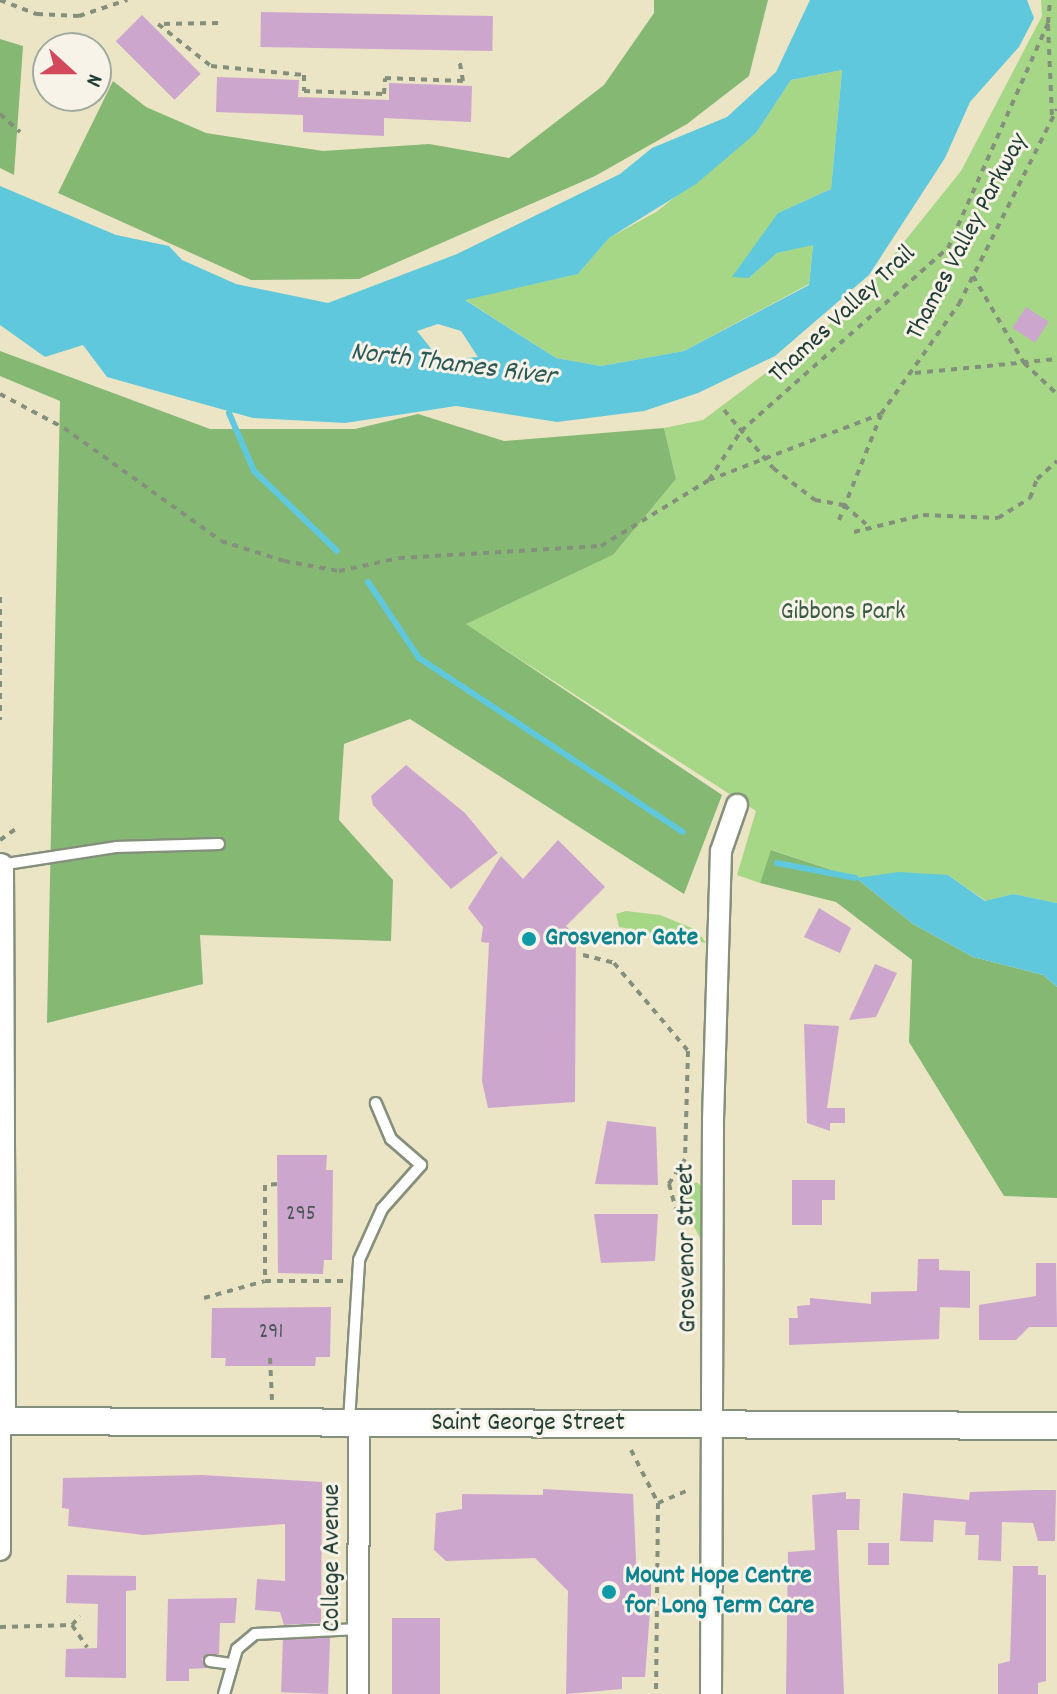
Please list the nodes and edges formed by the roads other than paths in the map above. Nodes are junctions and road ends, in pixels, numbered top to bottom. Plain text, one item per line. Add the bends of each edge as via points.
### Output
1 (737, 805) dead end
2 (219, 844) dead end
3 (1, 868) edge
4 (376, 1103) dead end
5 (1, 1421) edge
6 (354, 1423) junction
7 (716, 1424) junction
8 (1057, 1426) edge
9 (0, 1550) edge
10 (359, 1629) junction
11 (210, 1661) dead end
12 (231, 1664) junction
13 (224, 1694) edge
14 (358, 1694) edge
15 (711, 1694) edge

1 - 7 street, Grosvenor Street via 721,851 713,1133
2 - 3 lane via 116,847
3 - 5 street
4 - 6 lane via 391,1139 421,1165 382,1209 359,1260
5 - 6 street, Saint George Street
5 - 9 street
6 - 7 street, Saint George Street
6 - 10 street, College Avenue
7 - 8 street, Saint George Street
7 - 15 street, Grosvenor Street
10 - 12 lane via 255,1634
10 - 14 street, College Avenue
11 - 12 lane
12 - 13 lane

